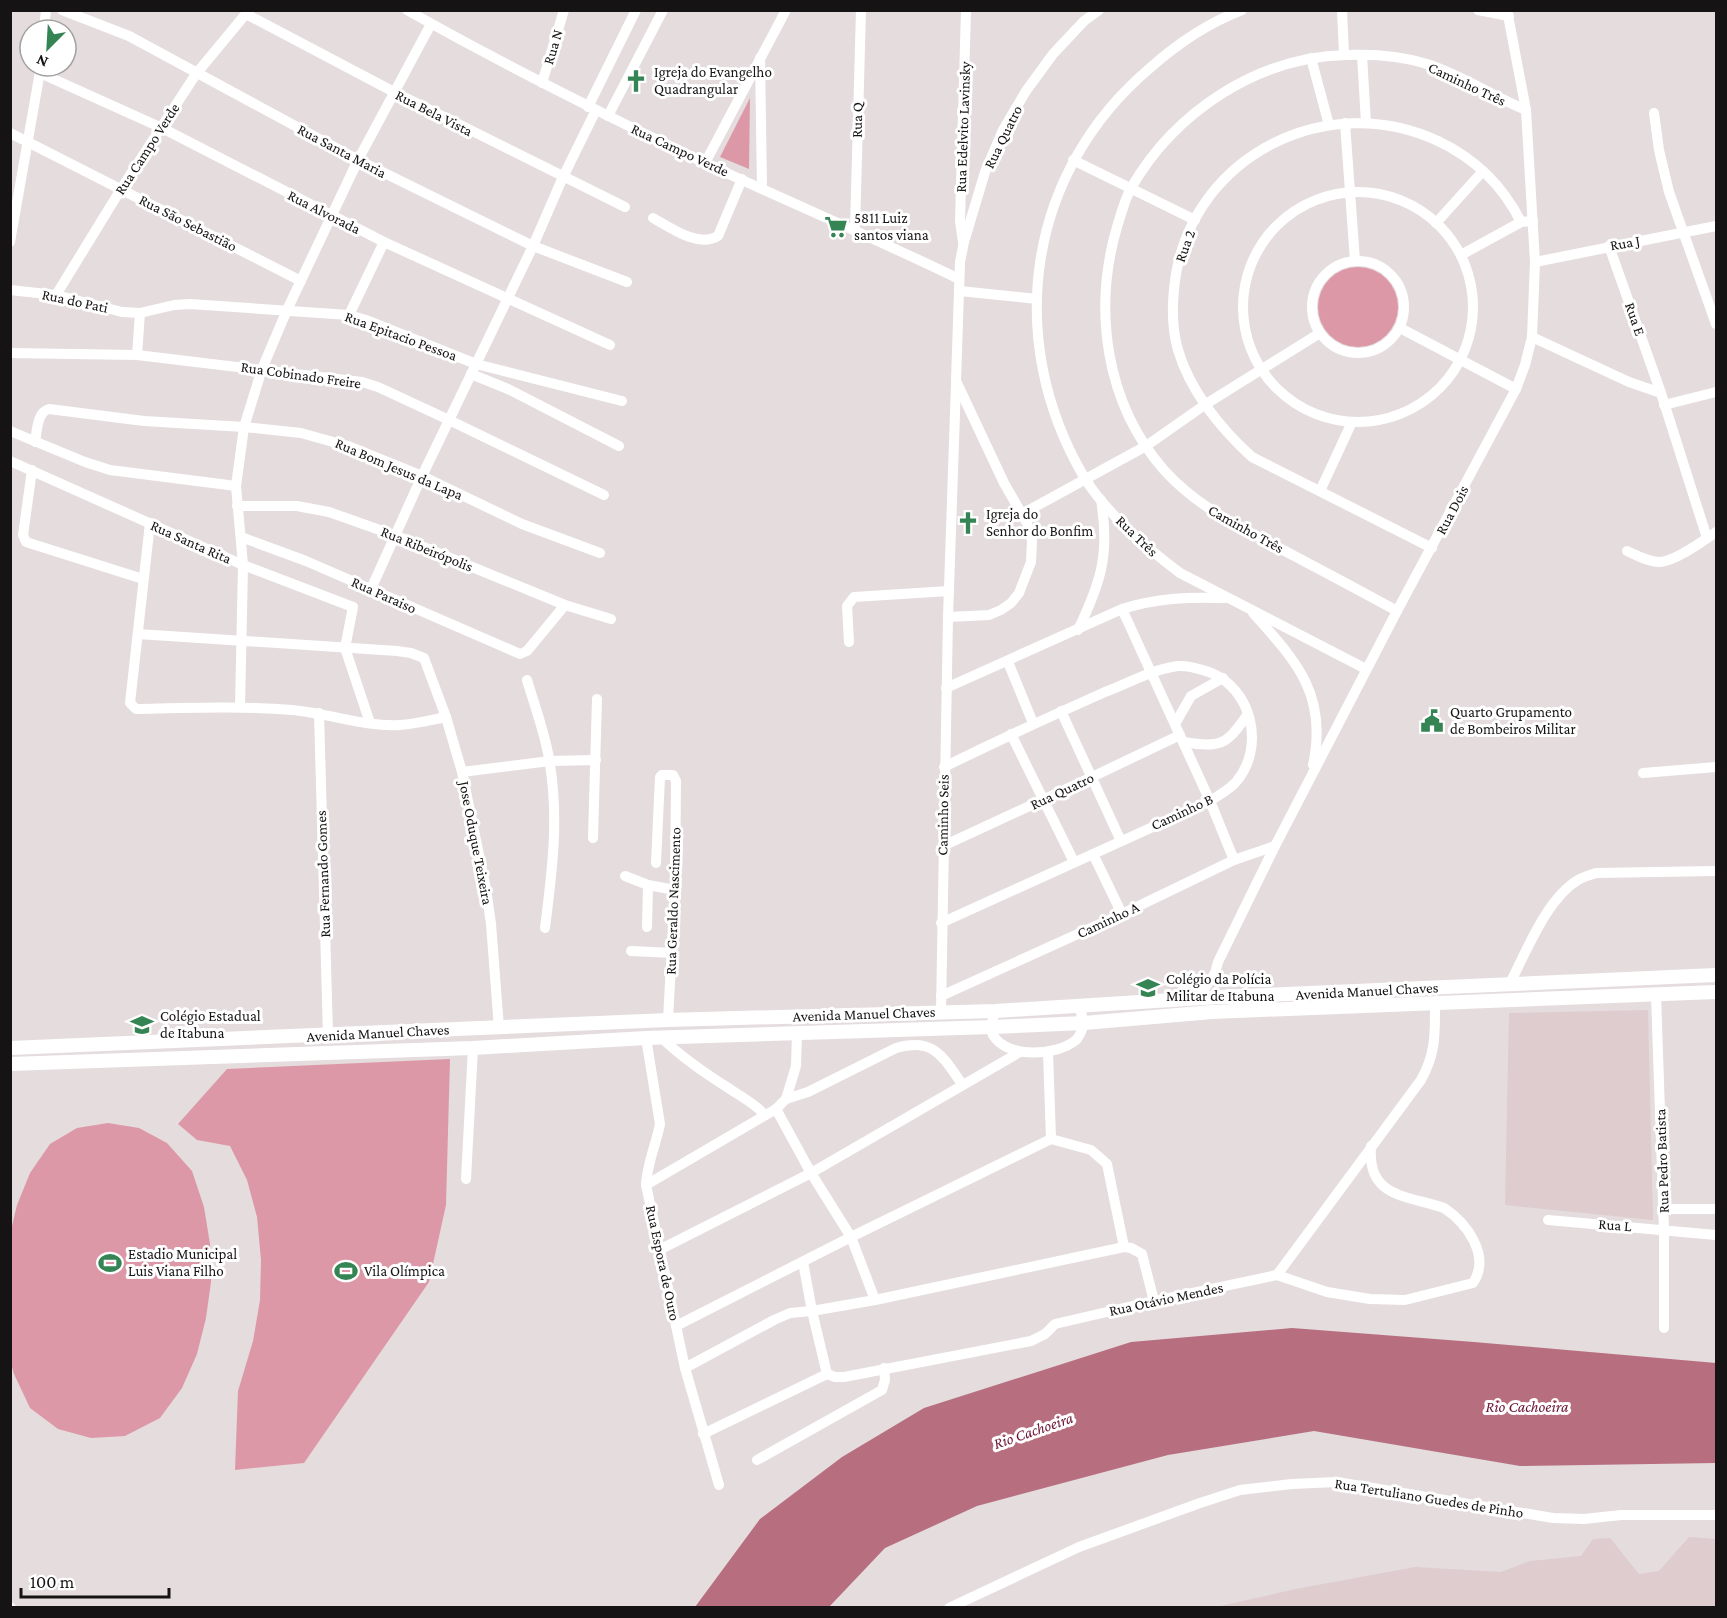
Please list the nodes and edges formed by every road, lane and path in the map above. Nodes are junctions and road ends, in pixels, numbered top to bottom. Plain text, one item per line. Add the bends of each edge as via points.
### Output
1 (62, 10) edge
2 (407, 10) edge
3 (564, 10) edge
4 (636, 10) edge
5 (663, 10) edge
6 (786, 10) edge
7 (861, 10) edge
8 (966, 10) edge
9 (1099, 10) edge
10 (1242, 10) edge
11 (1342, 10) edge
12 (1478, 10) edge
13 (248, 12) edge
14 (1508, 14) edge
15 (430, 24) junction
16 (1344, 54) junction
17 (1362, 55) junction
18 (760, 58) junction
19 (1311, 58) junction
20 (196, 74) junction
21 (38, 78) edge
22 (59, 78) edge
23 (542, 83) junction
24 (394, 92) junction
25 (592, 108) junction
26 (1526, 110) junction
27 (1654, 112) dead end
28 (608, 116) junction
29 (1345, 123) junction
30 (1366, 123) junction
31 (1329, 125) junction
32 (162, 128) junction
33 (10, 133) edge
34 (28, 141) junction
35 (358, 160) junction
36 (1073, 160) junction
37 (705, 163) junction
38 (1484, 171) junction
39 (563, 177) junction
40 (742, 179) junction
41 (762, 188) junction
42 (121, 189) junction
43 (1130, 189) junction
44 (1350, 193) junction
45 (625, 207) dead end
46 (332, 216) junction
47 (653, 218) dead end
48 (1195, 220) junction
49 (1533, 221) junction
50 (1521, 222) junction
51 (1436, 223) junction
52 (1716, 226) edge
53 (855, 230) junction
54 (1683, 234) junction
55 (10, 242) edge
56 (384, 242) junction
57 (964, 242) junction
58 (533, 246) junction
59 (1609, 246) junction
60 (1461, 255) junction
61 (1355, 261) junction
62 (1534, 262) junction
63 (959, 279) junction
64 (301, 281) junction
65 (627, 282) dead end
66 (10, 290) edge
67 (960, 291) junction
68 (56, 295) junction
69 (507, 299) junction
70 (1037, 299) junction
71 (287, 310) junction
72 (140, 313) junction
73 (349, 315) junction
74 (1716, 324) edge
75 (1400, 328) junction
76 (1320, 333) junction
77 (1532, 337) junction
78 (610, 345) dead end
79 (10, 353) edge
80 (137, 355) junction
81 (1462, 359) junction
82 (262, 369) junction
83 (474, 369) junction
84 (1262, 370) junction
85 (956, 381) junction
86 (1516, 389) junction
87 (1716, 392) edge
88 (1661, 393) junction
89 (622, 401) dead end
90 (1206, 404) junction
91 (1664, 405) junction
92 (449, 420) junction
93 (1352, 422) junction
94 (244, 427) junction
95 (10, 431) edge
96 (35, 442) junction
97 (619, 446) dead end
98 (1146, 446) junction
99 (10, 461) edge
100 (32, 470) junction
101 (422, 476) junction
102 (1085, 479) junction
103 (236, 486) junction
104 (1320, 491) junction
105 (604, 495) dead end
106 (1100, 500) junction
107 (237, 506) junction
108 (1022, 514) junction
109 (150, 523) junction
110 (394, 535) junction
111 (1712, 535) edge
112 (242, 540) junction
113 (1432, 548) junction
114 (1628, 551) dead end
115 (600, 553) dead end
116 (243, 560) junction
117 (143, 579) junction
118 (371, 589) junction
119 (949, 591) junction
120 (1227, 598) junction
121 (565, 605) junction
122 (1249, 608) junction
123 (1122, 609) junction
124 (1397, 611) junction
125 (948, 617) junction
126 (611, 620) dead end
127 (1078, 630) junction
128 (138, 634) junction
129 (242, 641) junction
130 (849, 642) dead end
131 (345, 648) junction
132 (1008, 662) junction
133 (1366, 669) junction
134 (1151, 673) junction
135 (1223, 678) junction
136 (527, 680) dead end
137 (946, 688) junction
138 (597, 699) dead end
139 (240, 708) junction
140 (1061, 711) junction
141 (319, 713) junction
142 (1248, 714) junction
143 (446, 717) junction
144 (370, 723) junction
145 (1033, 723) junction
146 (1175, 724) junction
147 (1011, 734) junction
148 (1182, 738) junction
149 (596, 760) junction
150 (550, 761) junction
151 (944, 767) junction
152 (1716, 767) edge
153 (462, 772) junction
154 (1643, 773) dead end
155 (1092, 777) junction
156 (1309, 780) junction
157 (1044, 799) junction
158 (1210, 801) junction
159 (593, 838) dead end
160 (1121, 841) junction
161 (943, 846) junction
162 (1275, 846) junction
163 (1093, 854) junction
164 (1234, 860) junction
165 (1074, 862) junction
166 (656, 863) dead end
167 (1716, 871) edge
168 (625, 876) dead end
169 (648, 885) junction
170 (675, 890) junction
171 (1122, 914) junction
172 (941, 922) junction
173 (647, 927) dead end
174 (544, 928) dead end
175 (632, 951) dead end
176 (673, 953) junction
177 (1215, 973) junction
178 (1716, 975) edge
179 (1509, 985) junction
180 (1716, 992) edge
181 (1656, 995) junction
182 (940, 996) junction
183 (1220, 997) junction
184 (1198, 999) junction
185 (1435, 1004) junction
186 (1079, 1006) junction
187 (995, 1011) junction
188 (941, 1012) junction
189 (1212, 1012) junction
190 (669, 1020) junction
191 (1084, 1023) junction
192 (992, 1027) junction
193 (499, 1028) junction
194 (797, 1033) junction
195 (328, 1035) junction
196 (646, 1038) junction
197 (662, 1038) junction
198 (10, 1048) edge
199 (472, 1048) junction
200 (1020, 1052) junction
201 (1048, 1052) junction
202 (10, 1064) edge
203 (962, 1084) junction
204 (786, 1099) junction
205 (776, 1109) junction
206 (764, 1114) junction
207 (1051, 1138) junction
208 (1371, 1146) junction
209 (811, 1173) junction
210 (465, 1179) dead end
211 (646, 1185) junction
212 (1663, 1209) junction
213 (1716, 1209) edge
214 (1548, 1220) dead end
215 (1664, 1229) junction
216 (1716, 1235) edge
217 (851, 1237) junction
218 (1124, 1247) junction
219 (659, 1250) junction
220 (803, 1262) junction
221 (1276, 1275) junction
222 (875, 1299) junction
223 (1154, 1301) junction
224 (812, 1311) junction
225 (676, 1326) junction
226 (1664, 1328) dead end
227 (685, 1368) junction
228 (884, 1368) junction
229 (827, 1374) junction
230 (703, 1434) junction
231 (757, 1460) dead end
232 (719, 1485) dead end
233 (1716, 1515) edge
234 (950, 1608) edge

1 - 20 street, Rua Santa Maria via 129,36
2 - 15 street, Rua Campo Verde
3 - 23 street, Rua N
4 - 25 street
5 - 28 street
6 - 18 street
7 - 53 street, Rua Q
8 - 57 street, Rua Edelvito Lavinsky via 960,221
9 - 57 street, Rua Quatro via 1053,54 1003,130 985,172
10 - 36 street, Rua Três via 1167,53 1138,78 1112,103
11 - 16 street
12 - 14 street
13 - 20 street, Rua Campo Verde
13 - 24 street, Rua Bela Vista
14 - 26 street, Rua Dois
15 - 23 street, Rua Campo Verde
15 - 24 street
16 - 17 street, Caminho Três
16 - 19 street, Caminho Três
17 - 26 street, Caminho Três via 1426,63
17 - 30 street
18 - 37 street
18 - 41 street
19 - 31 street
19 - 43 street, Caminho Três via 1255,76 1204,105 1162,145
20 - 32 street, Rua Campo Verde
20 - 35 street, Rua Santa Maria
21 - 34 street
22 - 32 street, Rua Alvorada
23 - 25 street, Rua Campo Verde
24 - 35 street
24 - 39 street, Rua Bela Vista
25 - 28 street, Rua Campo Verde
25 - 39 street
26 - 49 street, Rua Dois
27 - 54 street via 1659,150
28 - 37 street, Rua Campo Verde
29 - 30 street, Rua 2
29 - 31 street, Rua 2
29 - 44 street
30 - 38 street, Rua 2 via 1428,136
31 - 48 street, Rua 2 via 1283,138 1246,160 1215,189
32 - 42 street, Rua Campo Verde
32 - 46 street, Rua Alvorada
33 - 34 street, Rua São Sebastião
34 - 42 street, Rua São Sebastião
34 - 55 street
35 - 46 street
35 - 58 street, Rua Santa Maria
36 - 43 street
36 - 70 street, Rua Três via 1056,197 1039,270
37 - 40 street, Rua Campo Verde
38 - 50 street, Rua 2 via 1512,204
38 - 51 street
39 - 45 street, Rua Bela Vista
39 - 58 street
40 - 41 street, Rua Campo Verde
40 - 47 street via 718,236 712,240 690,237
41 - 53 street, Rua Campo Verde
42 - 64 street, Rua São Sebastião
42 - 68 street, Rua Campo Verde
43 - 48 street
43 - 98 street, Caminho Três via 1111,249 1104,307 1117,384
44 - 51 street via 1402,201
44 - 61 street
44 - 84 street via 1300,208 1270,234 1255,256 1246,281 1243,307 1250,346
46 - 56 street, Rua Alvorada
46 - 64 street
48 - 90 street, Rua 2 via 1178,264 1174,328 1186,370
49 - 50 street
49 - 62 street, Rua Dois
50 - 60 street
51 - 60 street
52 - 54 street, Rua J
53 - 63 street, Rua Campo Verde
54 - 59 street, Rua J
54 - 74 street
56 - 69 street, Rua Alvorada
56 - 73 street
57 - 63 street, Rua Quatro
58 - 65 street, Rua Santa Maria
58 - 69 street
59 - 62 street, Rua J
59 - 88 street, Rua E
60 - 81 street via 1474,307 1471,334
61 - 75 street via 1381,267 1397,282 1405,302
61 - 76 street via 1326,274 1317,287 1312,313
62 - 77 street, Rua Dois
63 - 67 street, Rua Quatro
64 - 71 street
66 - 68 street, Rua do Pati
67 - 70 street
67 - 85 street, Caminho Seis
68 - 72 street, Rua do Pati
69 - 78 street, Rua Alvorada
69 - 83 street
70 - 102 street, Rua Três via 1037,341 1044,380
71 - 72 street, Rua Epitacio Pessoa via 190,304
71 - 73 street, Rua Epitacio Pessoa
71 - 82 street
72 - 80 street
73 - 83 street, Rua Epitacio Pessoa
75 - 76 street via 1386,345 1361,354 1340,350
75 - 81 street
76 - 84 street
77 - 86 street, Rua Dois
77 - 88 street
79 - 80 street, Rua Cobinado Freire
80 - 82 street, Rua Cobinado Freire
81 - 86 street
81 - 93 street via 1447,381 1416,407 1385,419
82 - 92 street, Rua Cobinado Freire via 362,382
82 - 94 street
83 - 89 street, Rua Epitacio Pessoa
83 - 92 street
83 - 97 street
84 - 90 street
84 - 93 street via 1280,391 1301,406 1325,417
85 - 108 street, Caminho Seis
85 - 119 street, Caminho Seis
86 - 113 street, Rua Dois
87 - 91 street
88 - 91 street, Rua E
90 - 98 street
90 - 104 street, Rua 2 via 1234,441 1252,457
91 - 111 street, Rua E
92 - 101 street
92 - 105 street, Rua Cobinado Freire
93 - 104 street
94 - 96 street, Rua Bom Jesus da Lapa via 144,421 45,409
94 - 101 street, Rua Bom Jesus da Lapa via 301,433 348,446
94 - 103 street
95 - 96 street
96 - 103 street via 110,470
98 - 102 street
98 - 124 street, Caminho Três via 1164,469 1212,512
99 - 100 street, Rua Santa Rita
100 - 109 street, Rua Santa Rita
100 - 117 street via 23,535 26,542
101 - 110 street
101 - 115 street, Rua Bom Jesus da Lapa via 522,524
102 - 106 street, Rua Três
102 - 108 street
103 - 107 street
104 - 113 street, Rua 2
106 - 120 street, Rua Três via 1159,557
106 - 127 street via 1104,559 1098,585
107 - 110 street, Rua Ribeirópolis via 315,509
107 - 112 street
108 - 125 street, Caminho Seis via 1032,541 1031,562 1019,593 1011,603 989,615
109 - 116 street, Rua Santa Rita
109 - 117 street
110 - 118 street
110 - 121 street, Rua Ribeirópolis
111 - 114 street via 1660,562
112 - 116 street
112 - 118 street, Rua Paraiso via 306,561
113 - 124 street, Rua Dois
116 - 129 street
116 - 131 street, Rua Santa Rita via 354,607
117 - 128 street
118 - 121 street, Rua Paraiso via 518,653 526,652
119 - 125 street, Caminho Seis
119 - 130 street via 854,597 847,606
120 - 122 street, Rua Três
120 - 123 street via 1175,598
121 - 126 street, Rua Ribeirópolis
122 - 133 street, Rua Três
122 - 156 street via 1286,649 1313,698 1318,742
123 - 127 street
123 - 134 street
124 - 133 street, Rua Dois
125 - 137 street, Caminho Seis
127 - 132 street
128 - 129 street
128 - 139 street via 130,702 134,708
129 - 131 street
129 - 139 street
131 - 143 street, Jose Oduque Teixeira via 411,653 424,658
131 - 144 street
132 - 137 street
132 - 145 street
133 - 156 street, Rua Dois
134 - 135 street, Caminho B via 1190,666
134 - 140 street, Caminho B
134 - 146 street
135 - 142 street, Caminho B via 1241,697
135 - 146 street via 1191,696
136 - 150 street
137 - 151 street, Caminho Seis
138 - 149 street
139 - 141 street
140 - 145 street, Caminho B
140 - 155 street
141 - 144 street
141 - 195 street, Rua Fernando Gomes
142 - 148 street via 1227,740 1215,745 1202,746
142 - 158 street, Caminho B via 1252,740 1247,761 1237,781
143 - 144 street via 400,725
143 - 153 street, Jose Oduque Teixeira
145 - 147 street, Caminho B
146 - 148 street
147 - 151 street, Caminho B
147 - 157 street
148 - 155 street, Rua Quatro
148 - 158 street
149 - 150 street
149 - 159 street
150 - 153 street
150 - 174 street via 555,848
151 - 161 street, Caminho Seis
152 - 154 street
153 - 193 street, Jose Oduque Teixeira via 486,889
155 - 157 street, Rua Quatro
155 - 160 street
156 - 162 street, Rua Dois
157 - 161 street, Rua Quatro
157 - 165 street
158 - 160 street, Caminho B
158 - 164 street
160 - 163 street, Caminho B
161 - 172 street, Caminho Seis
162 - 164 street, Caminho A
162 - 177 street, Rua Dois
163 - 165 street, Caminho B
163 - 171 street
164 - 171 street, Caminho A
165 - 172 street, Caminho B
166 - 170 street, Rua Geraldo Nascimento via 660,777 671,774 676,781
167 - 179 street via 1596,873 1579,879 1548,912
168 - 169 street
169 - 170 street
169 - 173 street
170 - 176 street, Rua Geraldo Nascimento
171 - 182 street, Caminho A
172 - 182 street, Caminho Seis
175 - 176 street
176 - 190 street, Rua Geraldo Nascimento
177 - 183 street
177 - 184 street, Rua Dois
178 - 179 main road, Avenida Manuel Chaves
179 - 183 main road, Avenida Manuel Chaves
180 - 181 main road, Avenida Manuel Chaves
181 - 185 main road, Avenida Manuel Chaves
181 - 212 street, Rua Pedro Batista
182 - 188 street, Caminho Seis
183 - 184 main road, Avenida Manuel Chaves
183 - 189 street
184 - 186 main road, Avenida Manuel Chaves
185 - 189 main road, Avenida Manuel Chaves
185 - 208 street via 1435,1043 1430,1064
186 - 187 main road, Avenida Manuel Chaves
186 - 191 street
187 - 188 main road, Avenida Manuel Chaves
187 - 192 street
188 - 190 main road, Avenida Manuel Chaves
189 - 191 main road, Avenida Manuel Chaves
190 - 193 main road, Avenida Manuel Chaves
191 - 192 main road, Avenida Manuel Chaves
191 - 201 street via 1073,1042
192 - 194 main road, Avenida Manuel Chaves
192 - 200 street via 994,1036
193 - 195 main road, Avenida Manuel Chaves
194 - 197 main road, Avenida Manuel Chaves
194 - 204 street via 796,1066
195 - 198 main road, Avenida Manuel Chaves
196 - 197 main road, Avenida Manuel Chaves
196 - 199 main road, Avenida Manuel Chaves
196 - 211 street, Rua Espora de Ouro via 660,1124 647,1165
197 - 206 street via 702,1072 753,1102
199 - 202 main road, Avenida Manuel Chaves
199 - 210 street
200 - 201 street
200 - 203 street
201 - 207 street
203 - 204 street via 940,1053 922,1044 909,1044
203 - 209 street
204 - 205 street
205 - 206 street
205 - 209 street
206 - 211 street
207 - 217 street
207 - 218 street via 1091,1150 1107,1164
208 - 221 street
208 - 221 street via 1374,1175 1387,1190 1444,1208 1466,1231 1479,1252 1479,1270 1473,1283 1405,1300 1370,1299 1327,1292
209 - 217 street
209 - 219 street
211 - 219 street, Rua Espora de Ouro
212 - 213 street
212 - 215 street, Rua Pedro Batista
214 - 215 street, Rua L
215 - 216 street, Rua L
215 - 226 street, Rua Pedro Batista
217 - 220 street
217 - 222 street
218 - 222 street
218 - 223 street via 1142,1254
219 - 225 street, Rua Espora de Ouro
220 - 224 street
220 - 225 street
221 - 223 street, Rua Otávio Mendes
222 - 224 street
223 - 228 street, Rua Otávio Mendes via 1055,1324 1031,1341
224 - 227 street via 790,1313 774,1320
224 - 229 street
225 - 227 street, Rua Espora de Ouro
227 - 230 street, Rua Espora de Ouro
228 - 229 street via 840,1378
228 - 231 street via 882,1390
229 - 230 street
230 - 232 street, Rua Espora de Ouro
233 - 234 street, Rua Tertuliano Guedes de Pinho via 1553,1518 1337,1482 1240,1490 1079,1547

